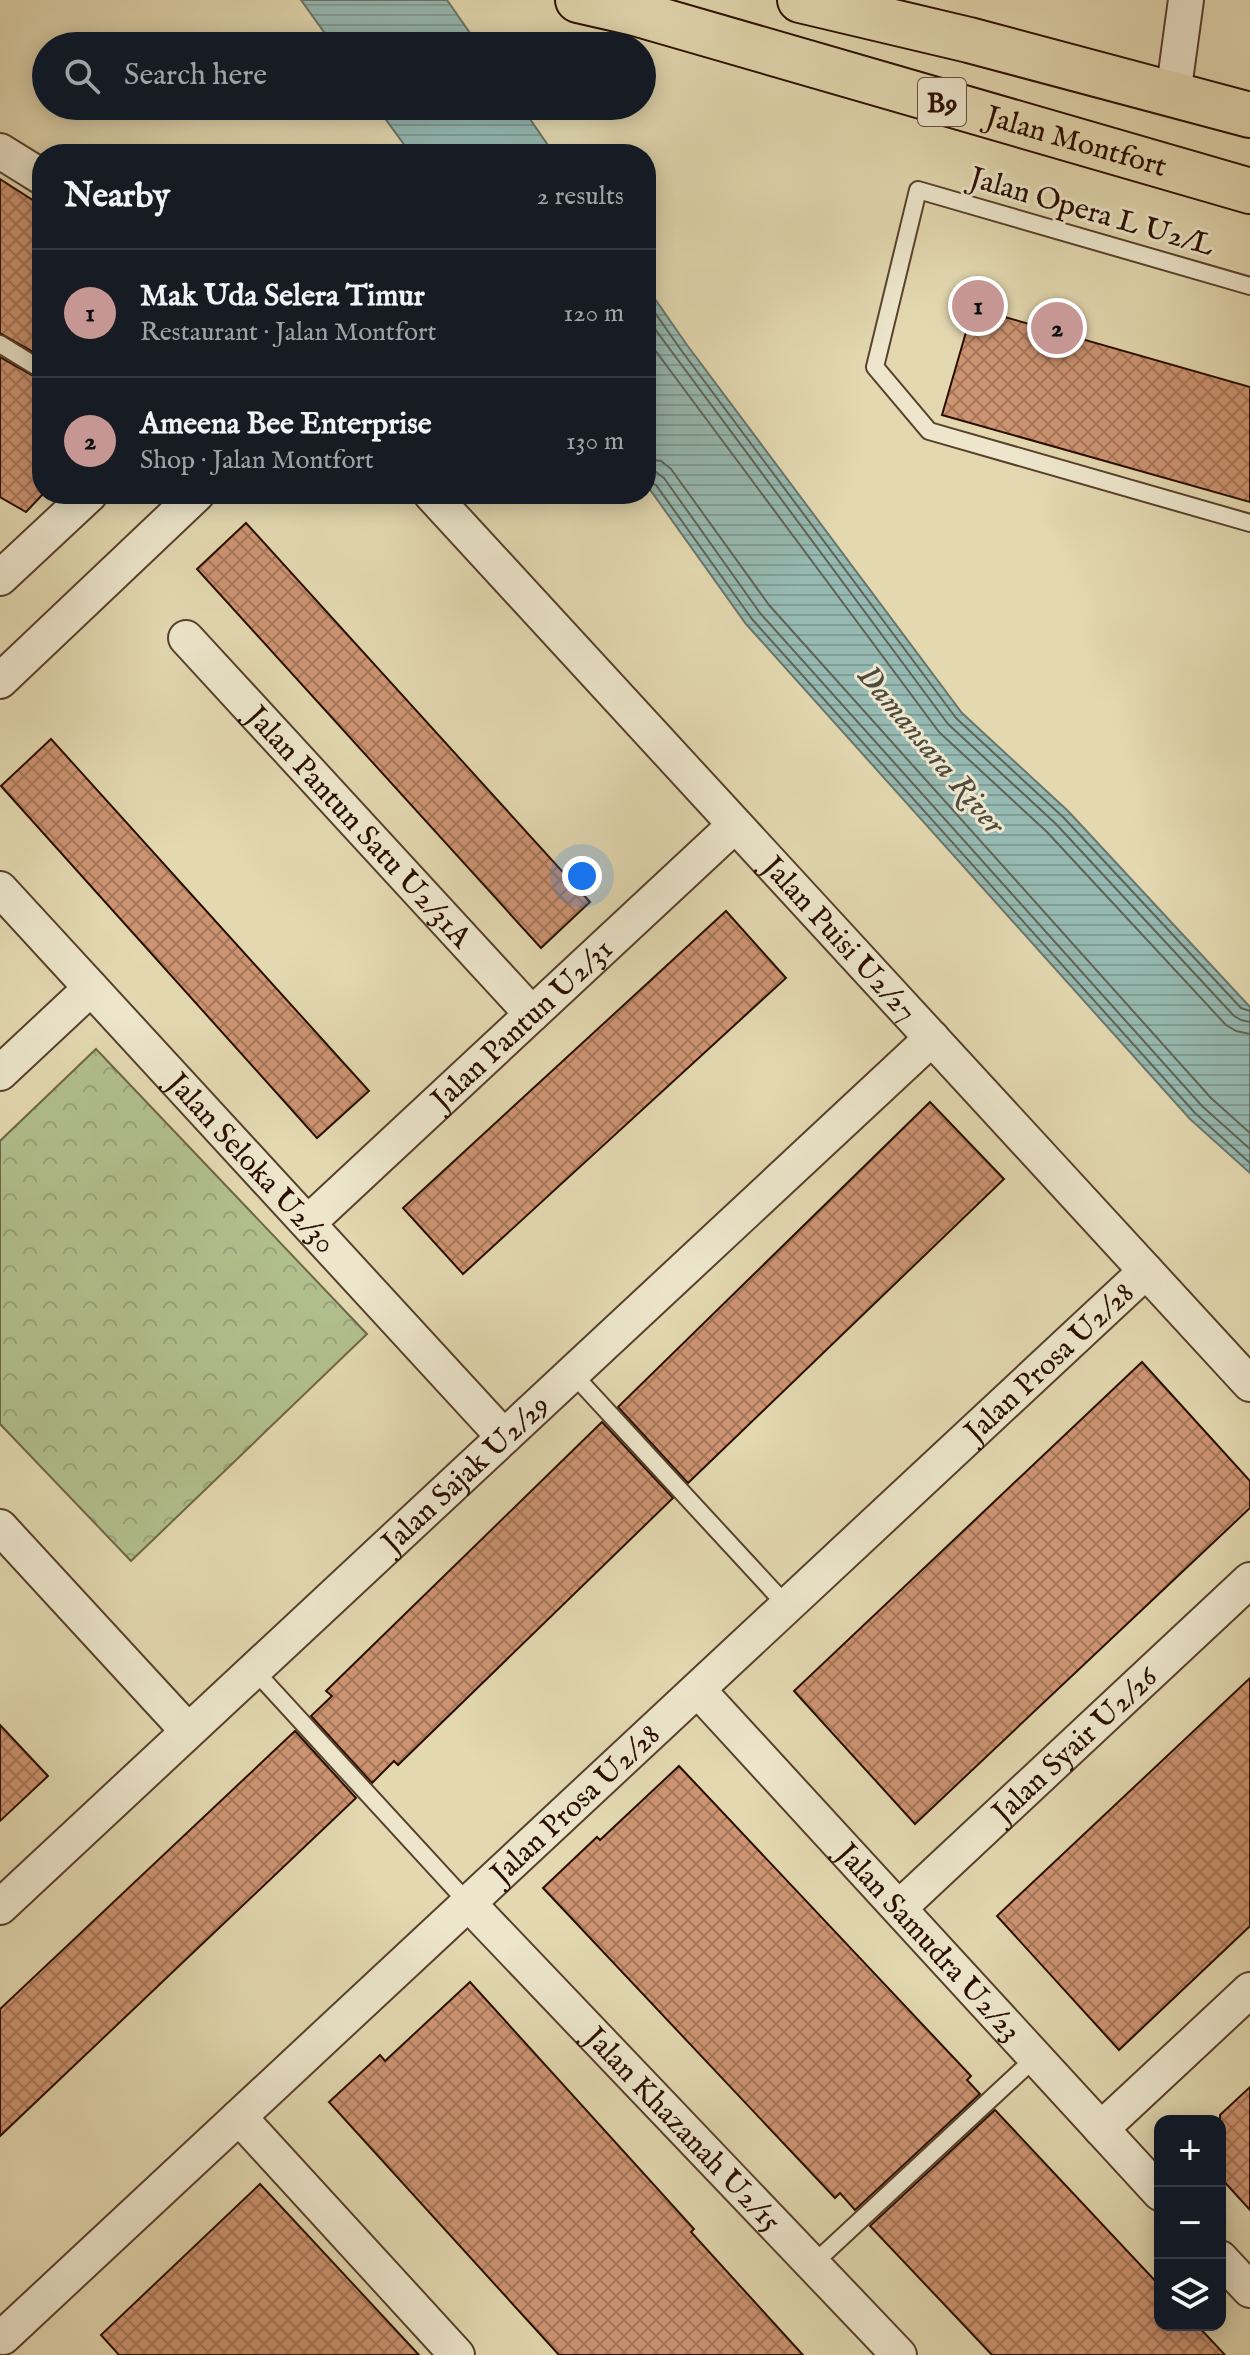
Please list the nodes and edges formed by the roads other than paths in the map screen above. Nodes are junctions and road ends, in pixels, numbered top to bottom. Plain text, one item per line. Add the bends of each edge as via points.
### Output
1 (578, 0) edge
2 (800, 0) edge
3 (1186, 0) edge
4 (929, 16) dead end
5 (969, 40) junction
6 (1173, 95) junction
7 (1250, 115) edge
8 (0, 151) edge
9 (32, 171) edge
10 (1250, 191) edge
11 (1250, 286) edge
12 (0, 344) edge
13 (32, 364) edge
14 (79, 504) edge
15 (186, 504) edge
16 (440, 504) edge
17 (1250, 523) edge
18 (0, 578) edge
19 (186, 638) dead end
20 (0, 681) edge
21 (735, 825) junction
22 (0, 889) edge
23 (91, 988) junction
24 (532, 1014) junction
25 (932, 1038) junction
26 (0, 1073) edge
27 (308, 1223) junction
28 (1146, 1271) junction
29 (572, 1373) junction
30 (1250, 1384) edge
31 (504, 1437) junction
32 (0, 1527) edge
33 (1250, 1580) edge
34 (787, 1606) junction
35 (254, 1670) junction
36 (698, 1690) junction
37 (188, 1731) junction
38 (468, 1903) junction
39 (0, 1907) edge
40 (899, 1908) junction
41 (1250, 1990) edge
42 (1036, 2057) junction
43 (239, 2117) junction
44 (1101, 2129) junction
45 (1154, 2187) edge
46 (1221, 2259) edge
47 (813, 2264) junction
48 (1250, 2290) edge
49 (8, 2342) edge
50 (457, 2355) edge
51 (899, 2355) edge

1 - 10 main road, Jalan Montfort / B9
2 - 5 main road, B9
3 - 6 street
4 - 5 lane
5 - 6 main road, B9
6 - 7 main road, B9
8 - 9 street
11 - 17 lane, Jalan Opera L U2/L via 918,190 875,367 929,431
12 - 13 lane
14 - 18 street
15 - 20 street
16 - 21 street, Jalan Puisi U2/27
19 - 24 street, Jalan Pantun Satu U2/31A
21 - 24 street, Jalan Pantun U2/31
21 - 25 street, Jalan Puisi U2/27
22 - 23 street, Jalan Seloka U2/30
23 - 26 street
23 - 27 street, Jalan Seloka U2/30
24 - 27 street, Jalan Pantun U2/31
25 - 28 street, Jalan Puisi U2/27
25 - 29 street, Jalan Sajak U2/29
27 - 31 street, Jalan Seloka U2/30
28 - 30 street, Jalan Puisi U2/27
28 - 34 street, Jalan Prosa U2/28
29 - 31 street, Jalan Sajak U2/29
29 - 34 lane
31 - 35 street, Jalan Sajak U2/29
32 - 37 street
33 - 40 street, Jalan Syair U2/26
34 - 36 street, Jalan Prosa U2/28
35 - 37 street, Jalan Sajak U2/29
35 - 38 lane
36 - 38 street, Jalan Prosa U2/28
36 - 40 street, Jalan Samudra U2/23
37 - 39 street, Jalan Sajak U2/29
38 - 43 street, Jalan Prosa U2/28
38 - 47 street, Jalan Khazanah U2/15
40 - 42 street, Jalan Samudra U2/23
41 - 44 street
42 - 44 street, Jalan Samudra U2/23
42 - 47 lane
43 - 49 street, Jalan Prosa U2/28
43 - 50 street
44 - 45 street, Jalan Samudra U2/23
46 - 48 street
47 - 51 street, Jalan Khazanah U2/15

